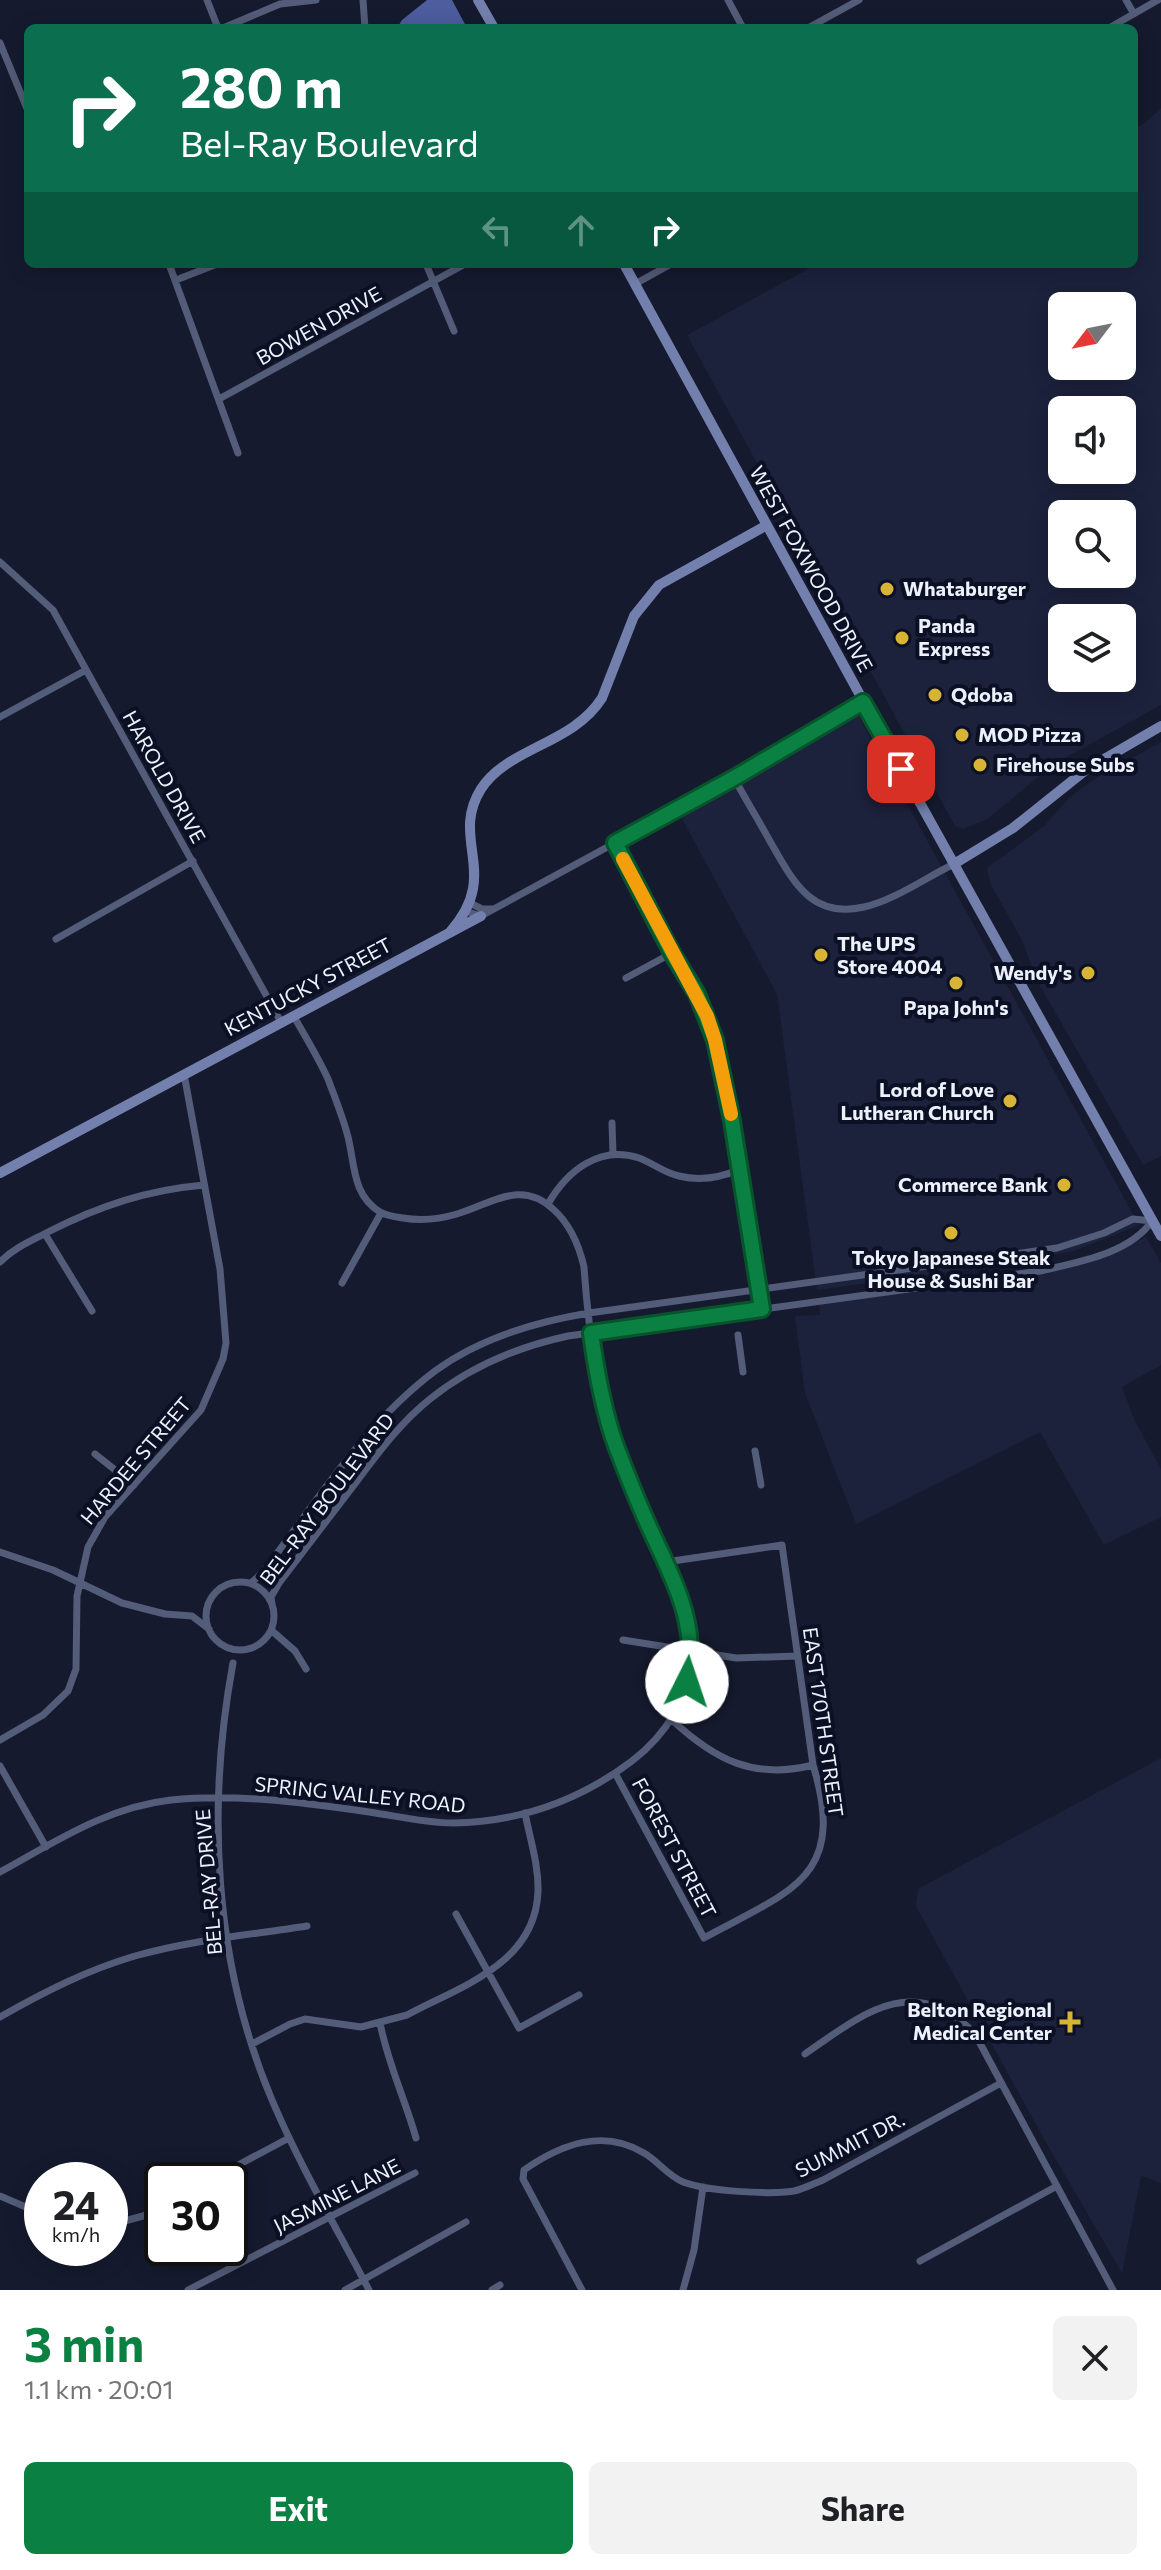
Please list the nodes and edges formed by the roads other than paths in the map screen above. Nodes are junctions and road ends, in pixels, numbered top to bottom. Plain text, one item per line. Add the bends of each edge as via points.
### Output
1 (207, 0) edge
2 (316, 0) edge
3 (363, 0) edge
4 (478, 0) edge
5 (728, 0) edge
6 (859, 0) edge
7 (1126, 0) edge
8 (1158, 0) edge
9 (1134, 14) junction
10 (218, 24) edge
11 (230, 24) edge
12 (365, 24) edge
13 (492, 24) edge
14 (741, 24) edge
15 (815, 24) edge
16 (1116, 24) edge
17 (0, 43) edge
18 (24, 101) edge
19 (171, 268) edge
20 (207, 268) edge
21 (428, 268) edge
22 (458, 268) edge
23 (626, 268) edge
24 (664, 268) edge
25 (176, 280) junction
26 (434, 281) junction
27 (635, 284) junction
28 (454, 331) dead end
29 (219, 399) junction
30 (238, 453) dead end
31 (767, 525) junction
32 (0, 562) edge
33 (86, 670) junction
34 (863, 702) junction
35 (0, 717) edge
36 (1161, 726) edge
37 (734, 778) junction
38 (615, 843) junction
39 (193, 861) junction
40 (954, 864) junction
41 (468, 907) junction
42 (494, 909) junction
43 (481, 916) junction
44 (450, 932) junction
45 (56, 939) dead end
46 (672, 953) junction
47 (626, 978) dead end
48 (293, 1015) junction
49 (281, 1022) junction
50 (184, 1074) junction
51 (612, 1123) dead end
52 (613, 1154) junction
53 (740, 1169) junction
54 (0, 1173) edge
55 (204, 1185) junction
56 (548, 1204) junction
57 (381, 1213) junction
58 (1152, 1221) junction
59 (45, 1234) junction
60 (1161, 1236) edge
61 (1057, 1248) junction
62 (0, 1262) edge
63 (1061, 1266) junction
64 (926, 1267) junction
65 (342, 1283) dead end
66 (928, 1286) junction
67 (760, 1290) junction
68 (762, 1309) junction
69 (92, 1311) dead end
70 (589, 1313) junction
71 (591, 1333) junction
72 (738, 1335) dead end
73 (743, 1372) dead end
74 (400, 1400) junction
75 (413, 1414) junction
76 (755, 1451) dead end
77 (95, 1454) dead end
78 (134, 1485) junction
79 (761, 1485) dead end
80 (0, 1552) edge
81 (666, 1562) junction
82 (79, 1582) junction
83 (251, 1583) junction
84 (211, 1599) junction
85 (272, 1604) junction
86 (192, 1616) junction
87 (209, 1629) junction
88 (271, 1630) junction
89 (623, 1640) dead end
90 (224, 1647) junction
91 (248, 1650) junction
92 (691, 1652) junction
93 (797, 1656) junction
94 (233, 1663) junction
95 (306, 1669) dead end
96 (672, 1720) junction
97 (0, 1740) edge
98 (813, 1765) junction
99 (0, 1766) edge
100 (615, 1773) junction
101 (217, 1798) junction
102 (525, 1813) junction
103 (46, 1847) junction
104 (0, 1872) edge
105 (456, 1914) dead end
106 (307, 1926) dead end
107 (704, 1938) joint
108 (227, 1939) junction
109 (488, 1971) junction
110 (579, 1995) dead end
111 (0, 2017) edge
112 (380, 2023) junction
113 (252, 2044) junction
114 (805, 2054) dead end
115 (1001, 2083) junction
116 (289, 2138) junction
117 (416, 2138) dead end
118 (244, 2162) edge
119 (415, 2173) dead end
120 (1057, 2186) junction
121 (703, 2187) junction
122 (0, 2196) edge
123 (24, 2206) edge
124 (330, 2218) junction
125 (466, 2222) dead end
126 (920, 2261) dead end
127 (364, 2279) junction
128 (500, 2285) dead end
129 (188, 2290) edge
130 (345, 2290) edge
131 (369, 2290) edge
132 (492, 2290) edge
133 (582, 2290) edge
134 (683, 2290) edge
135 (1113, 2290) edge

1 - 10 street
2 - 11 street via 280,4
3 - 12 street
4 - 13 street
5 - 14 street
6 - 15 street
7 - 9 street
8 - 9 street
9 - 16 street
17 - 18 street
19 - 25 street
20 - 25 street
21 - 26 street
22 - 26 street, BOWEN DRIVE
23 - 27 street, WEST FOXWOOD DRIVE
24 - 27 street
25 - 29 street
26 - 28 street
26 - 29 street, BOWEN DRIVE
27 - 31 street, WEST FOXWOOD DRIVE
29 - 30 street
31 - 34 street, WEST FOXWOOD DRIVE
31 - 41 street via 659,585 634,616 594,711 499,770 482,787 471,817 476,881
32 - 33 street, HAROLD DRIVE via 53,610
33 - 35 street
33 - 39 street, HAROLD DRIVE
34 - 37 street
34 - 40 street, WEST FOXWOOD DRIVE
36 - 40 street via 1087,769 1013,828
37 - 38 street
37 - 40 street via 787,874 804,893 827,905 853,909 878,903
38 - 42 street
38 - 46 street
39 - 45 street
39 - 49 street, HAROLD DRIVE
40 - 58 street, WEST FOXWOOD DRIVE
41 - 42 street
41 - 43 street
41 - 44 street
42 - 43 street
43 - 44 street, KENTUCKY STREET
44 - 48 street, KENTUCKY STREET
46 - 47 street
46 - 53 street via 697,994 715,1040
48 - 49 street, KENTUCKY STREET
48 - 57 street via 327,1077 358,1187
49 - 50 street, KENTUCKY STREET
50 - 54 street, KENTUCKY STREET
50 - 55 street, HARDEE STREET
51 - 52 street
52 - 53 street via 692,1178
52 - 56 street via 576,1169
53 - 67 street
55 - 59 street via 121,1200
55 - 78 street, HARDEE STREET via 220,1269 223,1359 201,1410
56 - 57 street via 514,1195 443,1218
56 - 70 street, SPRING VALLEY ROAD via 569,1227 581,1252
57 - 65 street
58 - 60 street, WEST FOXWOOD DRIVE
58 - 61 street, BEL-RAY BOULEVARD via 1133,1219
58 - 63 street, BEL-RAY BOULEVARD via 1142,1235 1122,1246
59 - 62 street
59 - 69 street
61 - 63 street
61 - 64 street, BEL-RAY BOULEVARD
63 - 66 street, BEL-RAY BOULEVARD
64 - 66 street
64 - 67 street, BEL-RAY BOULEVARD
66 - 68 street, BEL-RAY BOULEVARD
67 - 68 street
67 - 70 street, BEL-RAY BOULEVARD
68 - 71 street, BEL-RAY BOULEVARD
70 - 71 street, SPRING VALLEY ROAD
70 - 74 street, BEL-RAY BOULEVARD via 494,1339 436,1370
71 - 75 street, BEL-RAY BOULEVARD via 540,1342 497,1358 453,1382
71 - 81 street, SPRING VALLEY ROAD via 615,1442
72 - 73 street
74 - 75 street, BEL-RAY BOULEVARD
74 - 83 street, BEL-RAY BOULEVARD
75 - 85 street, BEL-RAY BOULEVARD via 279,1583
76 - 79 street
77 - 78 street
78 - 82 street, HARDEE STREET via 96,1530
80 - 82 street
81 - 92 street, SPRING VALLEY ROAD via 684,1605
81 - 93 street, EAST 170TH STREET via 782,1545
82 - 86 street via 145,1610
82 - 97 street, HARDEE STREET via 73,1681 43,1715
83 - 84 street, BEL-RAY BOULEVARD via 232,1583
83 - 85 street, BEL-RAY BOULEVARD
84 - 86 street, BEL-RAY BOULEVARD
84 - 87 street
85 - 88 street, BEL-RAY BOULEVARD
86 - 87 street
87 - 90 street
88 - 91 street via 261,1644
88 - 95 street
89 - 92 street
90 - 91 street
90 - 94 street
91 - 94 street
92 - 93 street via 736,1658
92 - 96 street, SPRING VALLEY ROAD via 687,1682
93 - 98 street, EAST 170TH STREET
94 - 101 street, BEL-RAY DRIVE
96 - 98 street via 690,1737 745,1768 778,1771
96 - 100 street, SPRING VALLEY ROAD
98 - 107 street, EAST 170TH STREET via 823,1816 815,1863 786,1892
99 - 103 street
100 - 102 street, SPRING VALLEY ROAD via 576,1797
100 - 107 street, FOREST STREET
101 - 102 street, SPRING VALLEY ROAD via 450,1823
101 - 103 street, SPRING VALLEY ROAD via 125,1809
101 - 108 street, BEL-RAY DRIVE
102 - 109 street via 536,1869 536,1911 520,1945
103 - 104 street, SPRING VALLEY ROAD
105 - 109 street
106 - 108 street
108 - 111 street via 101,1967
108 - 113 street, BEL-RAY DRIVE
109 - 110 street via 519,2028
109 - 112 street via 407,2015
112 - 113 street via 361,2027 305,2019
112 - 117 street
113 - 116 street, BEL-RAY DRIVE
114 - 115 street via 877,2007 900,2002 934,2005 975,2034
115 - 120 street
115 - 121 street, SUMMIT DR. via 823,2180 793,2191
116 - 118 street
116 - 124 street, BEL-RAY DRIVE
119 - 124 street, JASMINE LANE
120 - 126 street
120 - 135 street
121 - 133 street, SUMMIT DR. via 674,2177 620,2141 572,2143 524,2170 523,2179
121 - 134 street
122 - 123 street
124 - 127 street, BEL-RAY DRIVE
124 - 129 street, JASMINE LANE
125 - 127 street
127 - 130 street
127 - 131 street, BEL-RAY DRIVE
128 - 132 street

